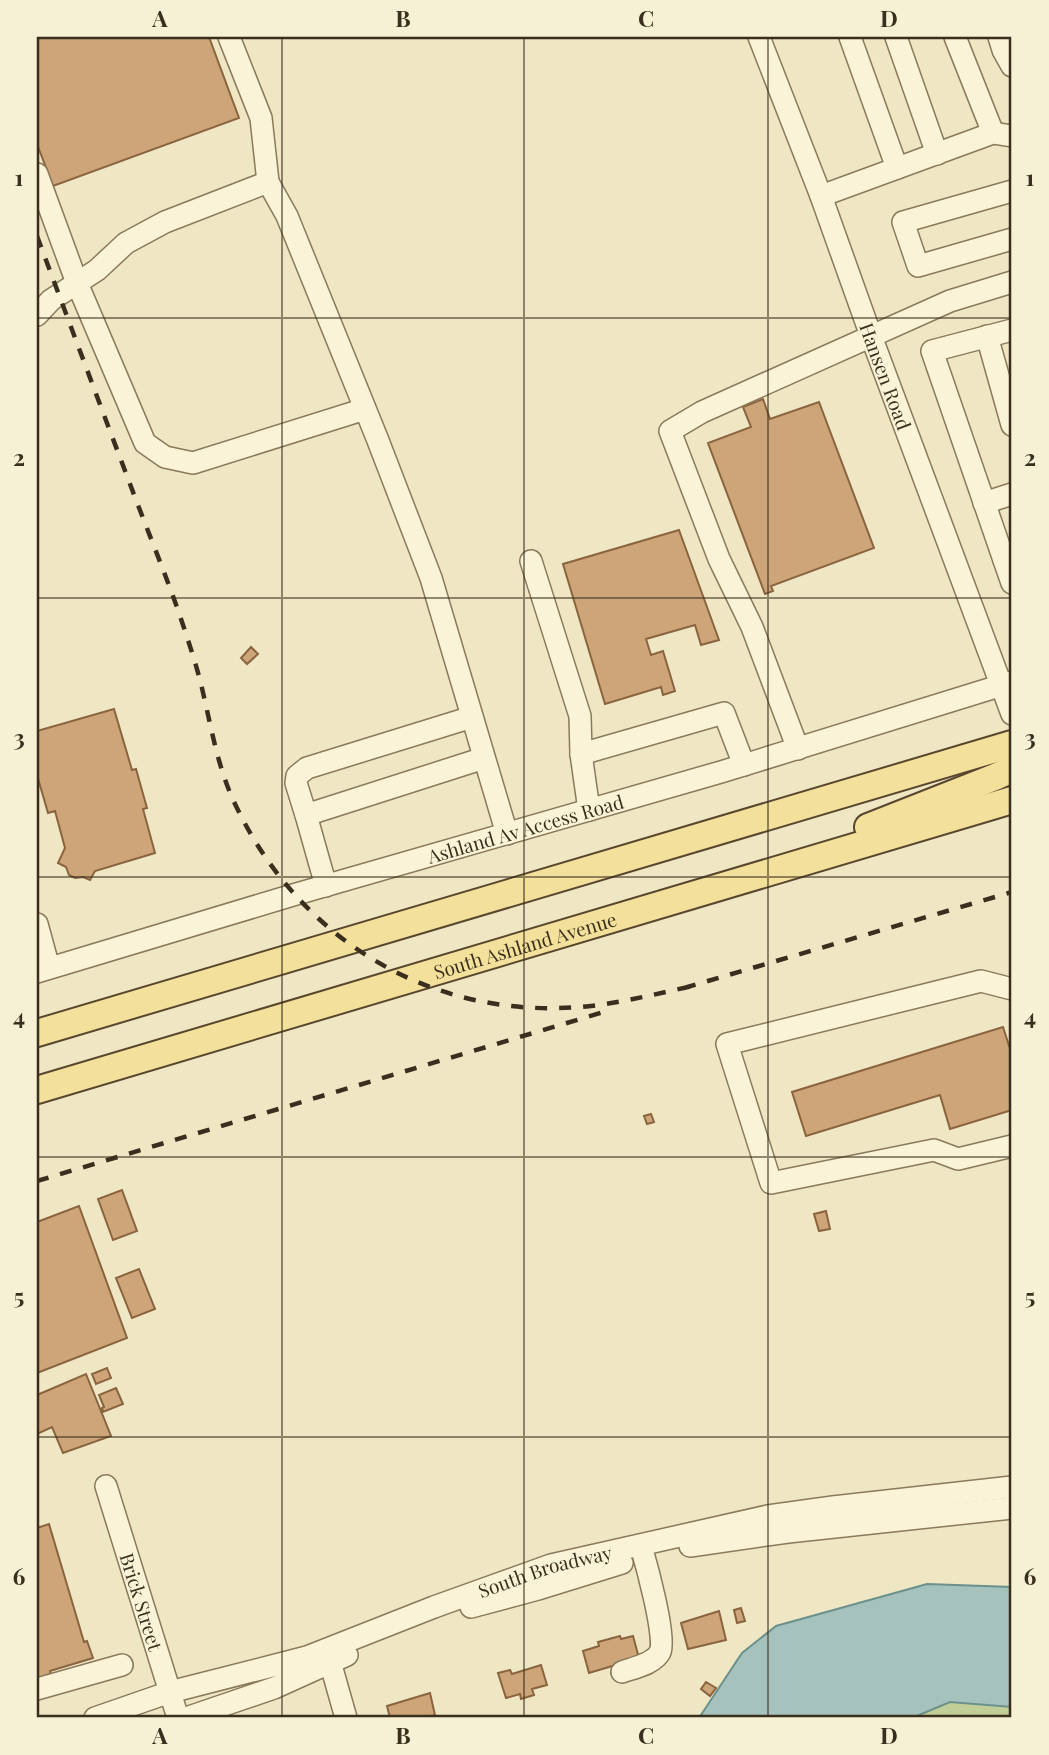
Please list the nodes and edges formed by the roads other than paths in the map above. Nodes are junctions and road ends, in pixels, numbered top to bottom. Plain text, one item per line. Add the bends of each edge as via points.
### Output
1 (229, 37) edge
2 (759, 37) edge
3 (850, 37) edge
4 (897, 37) edge
5 (955, 37) edge
6 (1003, 134) edge
7 (937, 154) junction
8 (897, 168) junction
9 (37, 174) edge
10 (268, 183) junction
11 (1012, 191) edge
12 (821, 195) junction
13 (1012, 239) edge
14 (1012, 282) edge
15 (77, 283) junction
16 (37, 315) edge
17 (1012, 330) edge
18 (870, 336) junction
19 (987, 336) junction
20 (365, 409) junction
21 (1012, 425) edge
22 (1012, 495) edge
23 (984, 503) junction
24 (1008, 559) edge
25 (531, 561) dead end
26 (1012, 583) edge
27 (1007, 683) edge
28 (1012, 714) edge
29 (472, 717) junction
30 (1012, 744) edge
31 (798, 748) junction
32 (581, 754) junction
33 (484, 758) junction
34 (744, 765) junction
35 (1012, 766) edge
36 (1012, 800) edge
37 (589, 810) junction
38 (306, 814) junction
39 (507, 834) junction
40 (802, 863) junction
41 (326, 886) junction
42 (37, 924) edge
43 (43, 970) edge
44 (1012, 989) edge
45 (37, 1033) edge
46 (37, 1090) edge
47 (1012, 1146) edge
48 (106, 1486) dead end
49 (1012, 1487) edge
50 (1012, 1508) edge
51 (642, 1551) junction
52 (328, 1656) junction
53 (122, 1665) dead end
54 (622, 1672) dead end
55 (37, 1689) edge
56 (170, 1692) junction
57 (95, 1718) edge
58 (178, 1718) edge
59 (186, 1718) edge
60 (346, 1718) edge

1 - 10 street via 261,118
2 - 12 street, Hansen Road
3 - 8 street
4 - 7 street
5 - 6 street
6 - 7 street
7 - 8 street
8 - 12 street
9 - 15 street
10 - 15 street via 165,222 126,243
10 - 20 street via 287,216
11 - 13 street via 903,222 918,266
12 - 18 street, Hansen Road
14 - 18 street via 950,301
15 - 16 street
15 - 20 street via 145,443 165,457 193,463
17 - 19 street
18 - 27 street, Hansen Road
18 - 31 street via 670,431
19 - 21 street
19 - 23 street via 932,351
20 - 29 street via 430,578
22 - 23 street
23 - 24 street
24 - 26 street
25 - 32 street via 580,716
27 - 28 street, Hansen Road
27 - 31 street, Ashland Av Access Road
29 - 33 street
29 - 38 street via 307,768 296,782
30 - 45 main road
31 - 34 street, Ashland Av Access Road
32 - 34 street via 724,713
32 - 37 street
33 - 38 street
33 - 39 street
34 - 37 street, Ashland Av Access Road
35 - 40 main road via 995,777 835,840
36 - 40 main road, South Ashland Avenue
37 - 39 street, Ashland Av Access Road
38 - 41 street
39 - 41 street, Ashland Av Access Road
40 - 46 main road, South Ashland Avenue
41 - 43 street, Ashland Av Access Road
42 - 43 street
44 - 47 street via 981,981 727,1044 771,1182 934,1150 958,1159
48 - 56 street, Brick Street
49 - 51 street, South Broadway via 768,1516
50 - 51 street, South Broadway
51 - 52 street, South Broadway via 531,1571
51 - 54 street via 662,1636 661,1652
52 - 56 street, South Broadway
52 - 59 street, South Broadway via 274,1688
52 - 60 street
53 - 55 street
56 - 57 street, South Broadway
56 - 58 street, Brick Street

